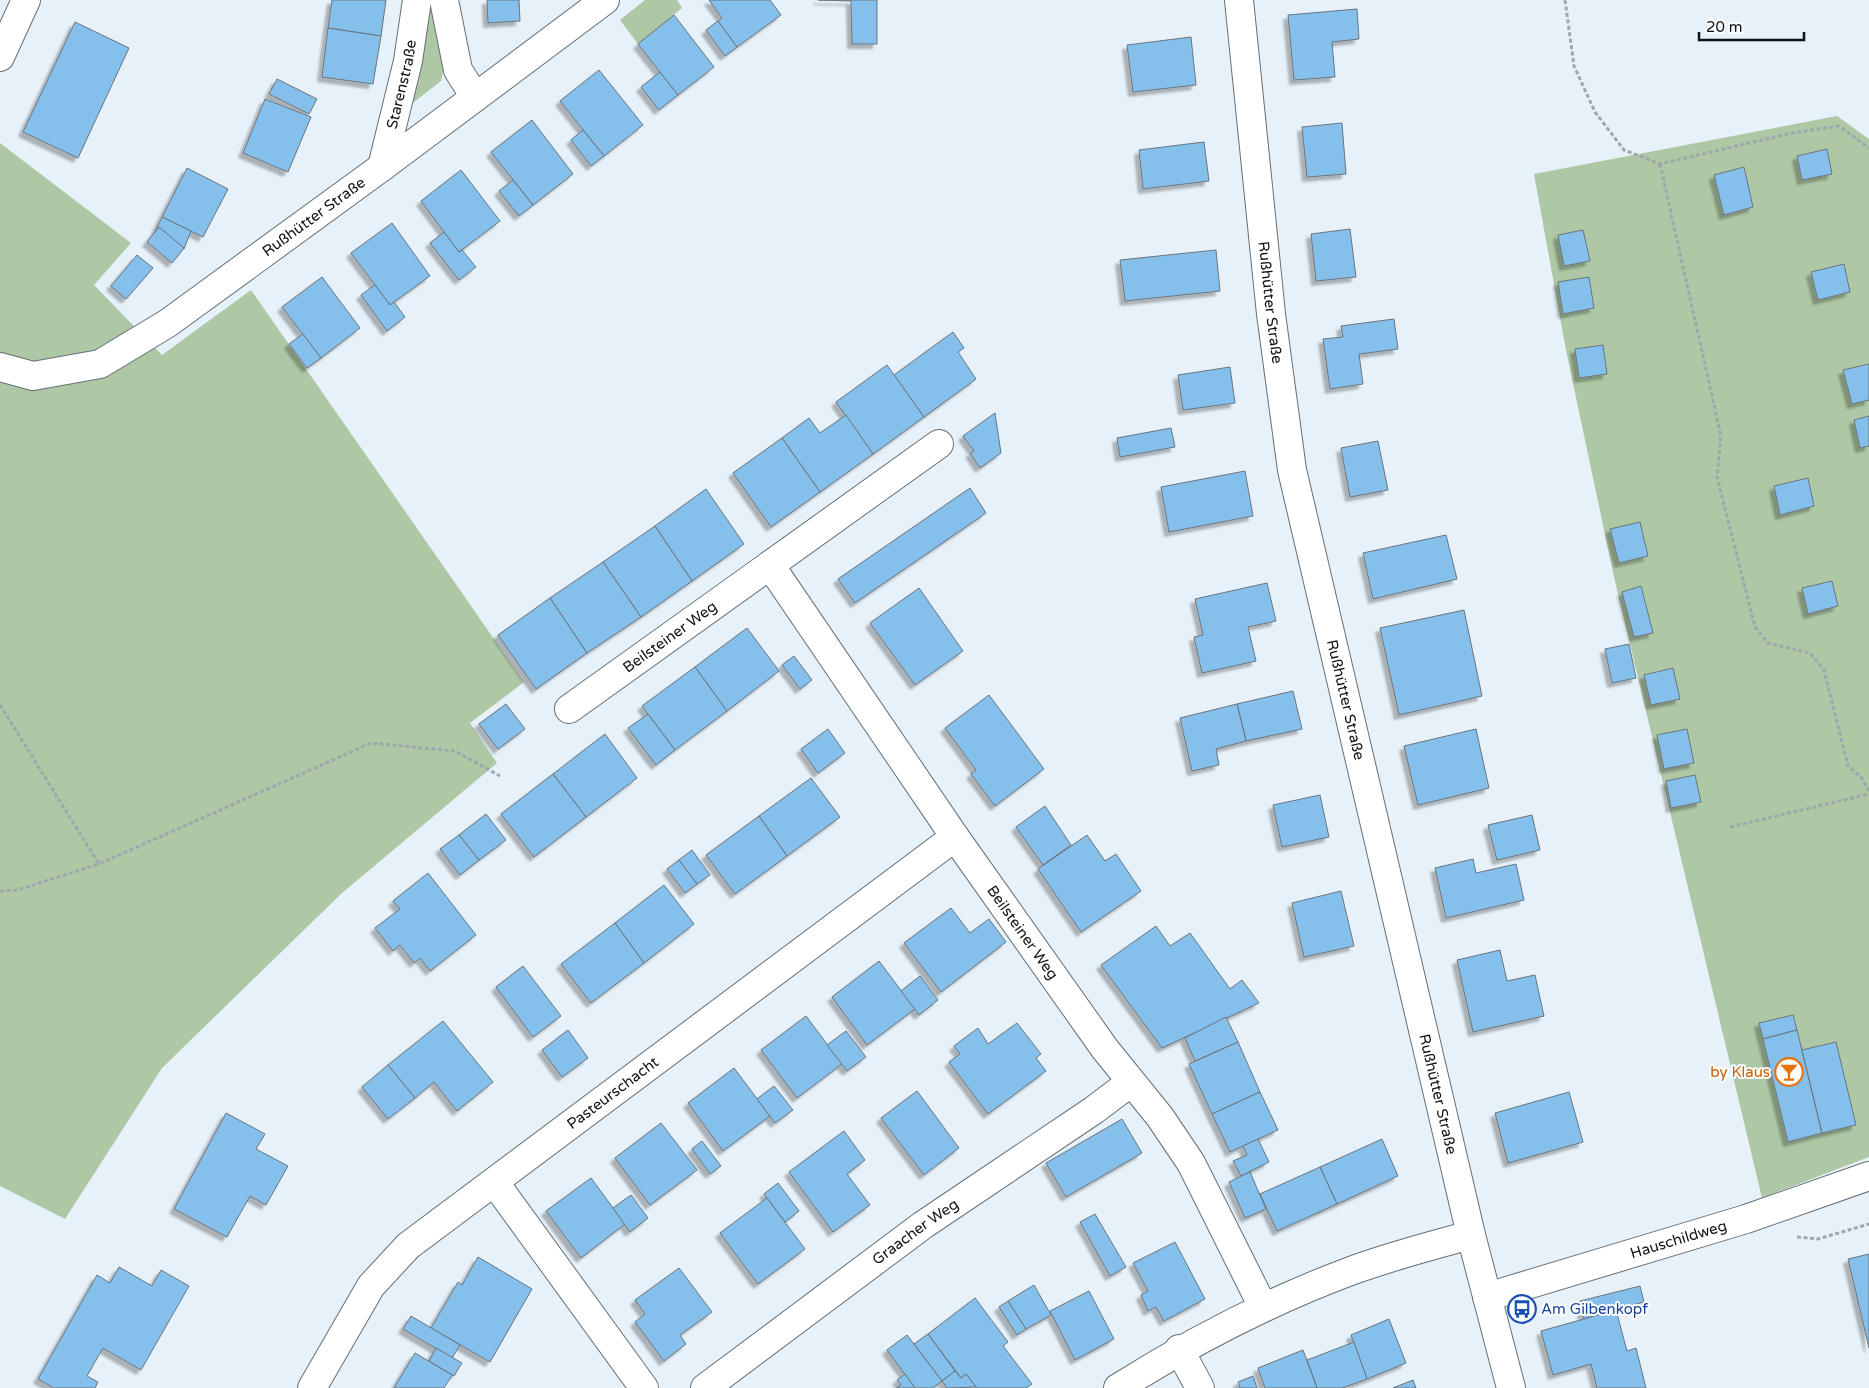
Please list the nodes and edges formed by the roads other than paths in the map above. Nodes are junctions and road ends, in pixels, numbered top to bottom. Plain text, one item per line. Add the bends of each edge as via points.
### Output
1 (26, 0) edge
2 (417, 0) edge
3 (444, 0) edge
4 (605, 0) edge
5 (1239, 0) edge
6 (0, 57) edge
7 (475, 98) junction
8 (382, 167) junction
9 (0, 367) edge
10 (939, 444) dead end
11 (770, 566) junction
12 (569, 709) dead end
13 (955, 838) junction
14 (1131, 1082) junction
15 (1869, 1176) edge
16 (495, 1183) junction
17 (1471, 1235) junction
18 (1486, 1297) junction
19 (1263, 1307) junction
20 (1179, 1349) junction
21 (312, 1388) edge
22 (644, 1388) edge
23 (705, 1388) edge
24 (1118, 1388) edge
25 (1200, 1388) edge
26 (1511, 1388) edge

1 - 6 street
2 - 8 street, Starenstraße via 408,61
3 - 7 street via 458,70
4 - 7 street, Rußhütter Straße
5 - 17 street, Rußhütter Straße via 1271,314 1292,470
7 - 8 street, Rußhütter Straße
8 - 9 street, Rußhütter Straße via 168,323 100,364 33,376
10 - 11 street, Beilsteiner Weg
11 - 12 street, Beilsteiner Weg
11 - 13 street, Beilsteiner Weg
13 - 14 street, Beilsteiner Weg
13 - 16 street, Pasteurschacht
14 - 19 street, Beilsteiner Weg via 1191,1163
14 - 23 street, Graacher Weg via 1108,1101 923,1225
15 - 18 street, Hauschildweg via 1746,1219
16 - 21 street, Pasteurschacht via 408,1246 371,1286
16 - 22 street
17 - 18 street, Rußhütter Straße
17 - 19 street via 1349,1271
18 - 26 street, Rußhütter Straße
19 - 20 street
20 - 24 street
20 - 25 street

